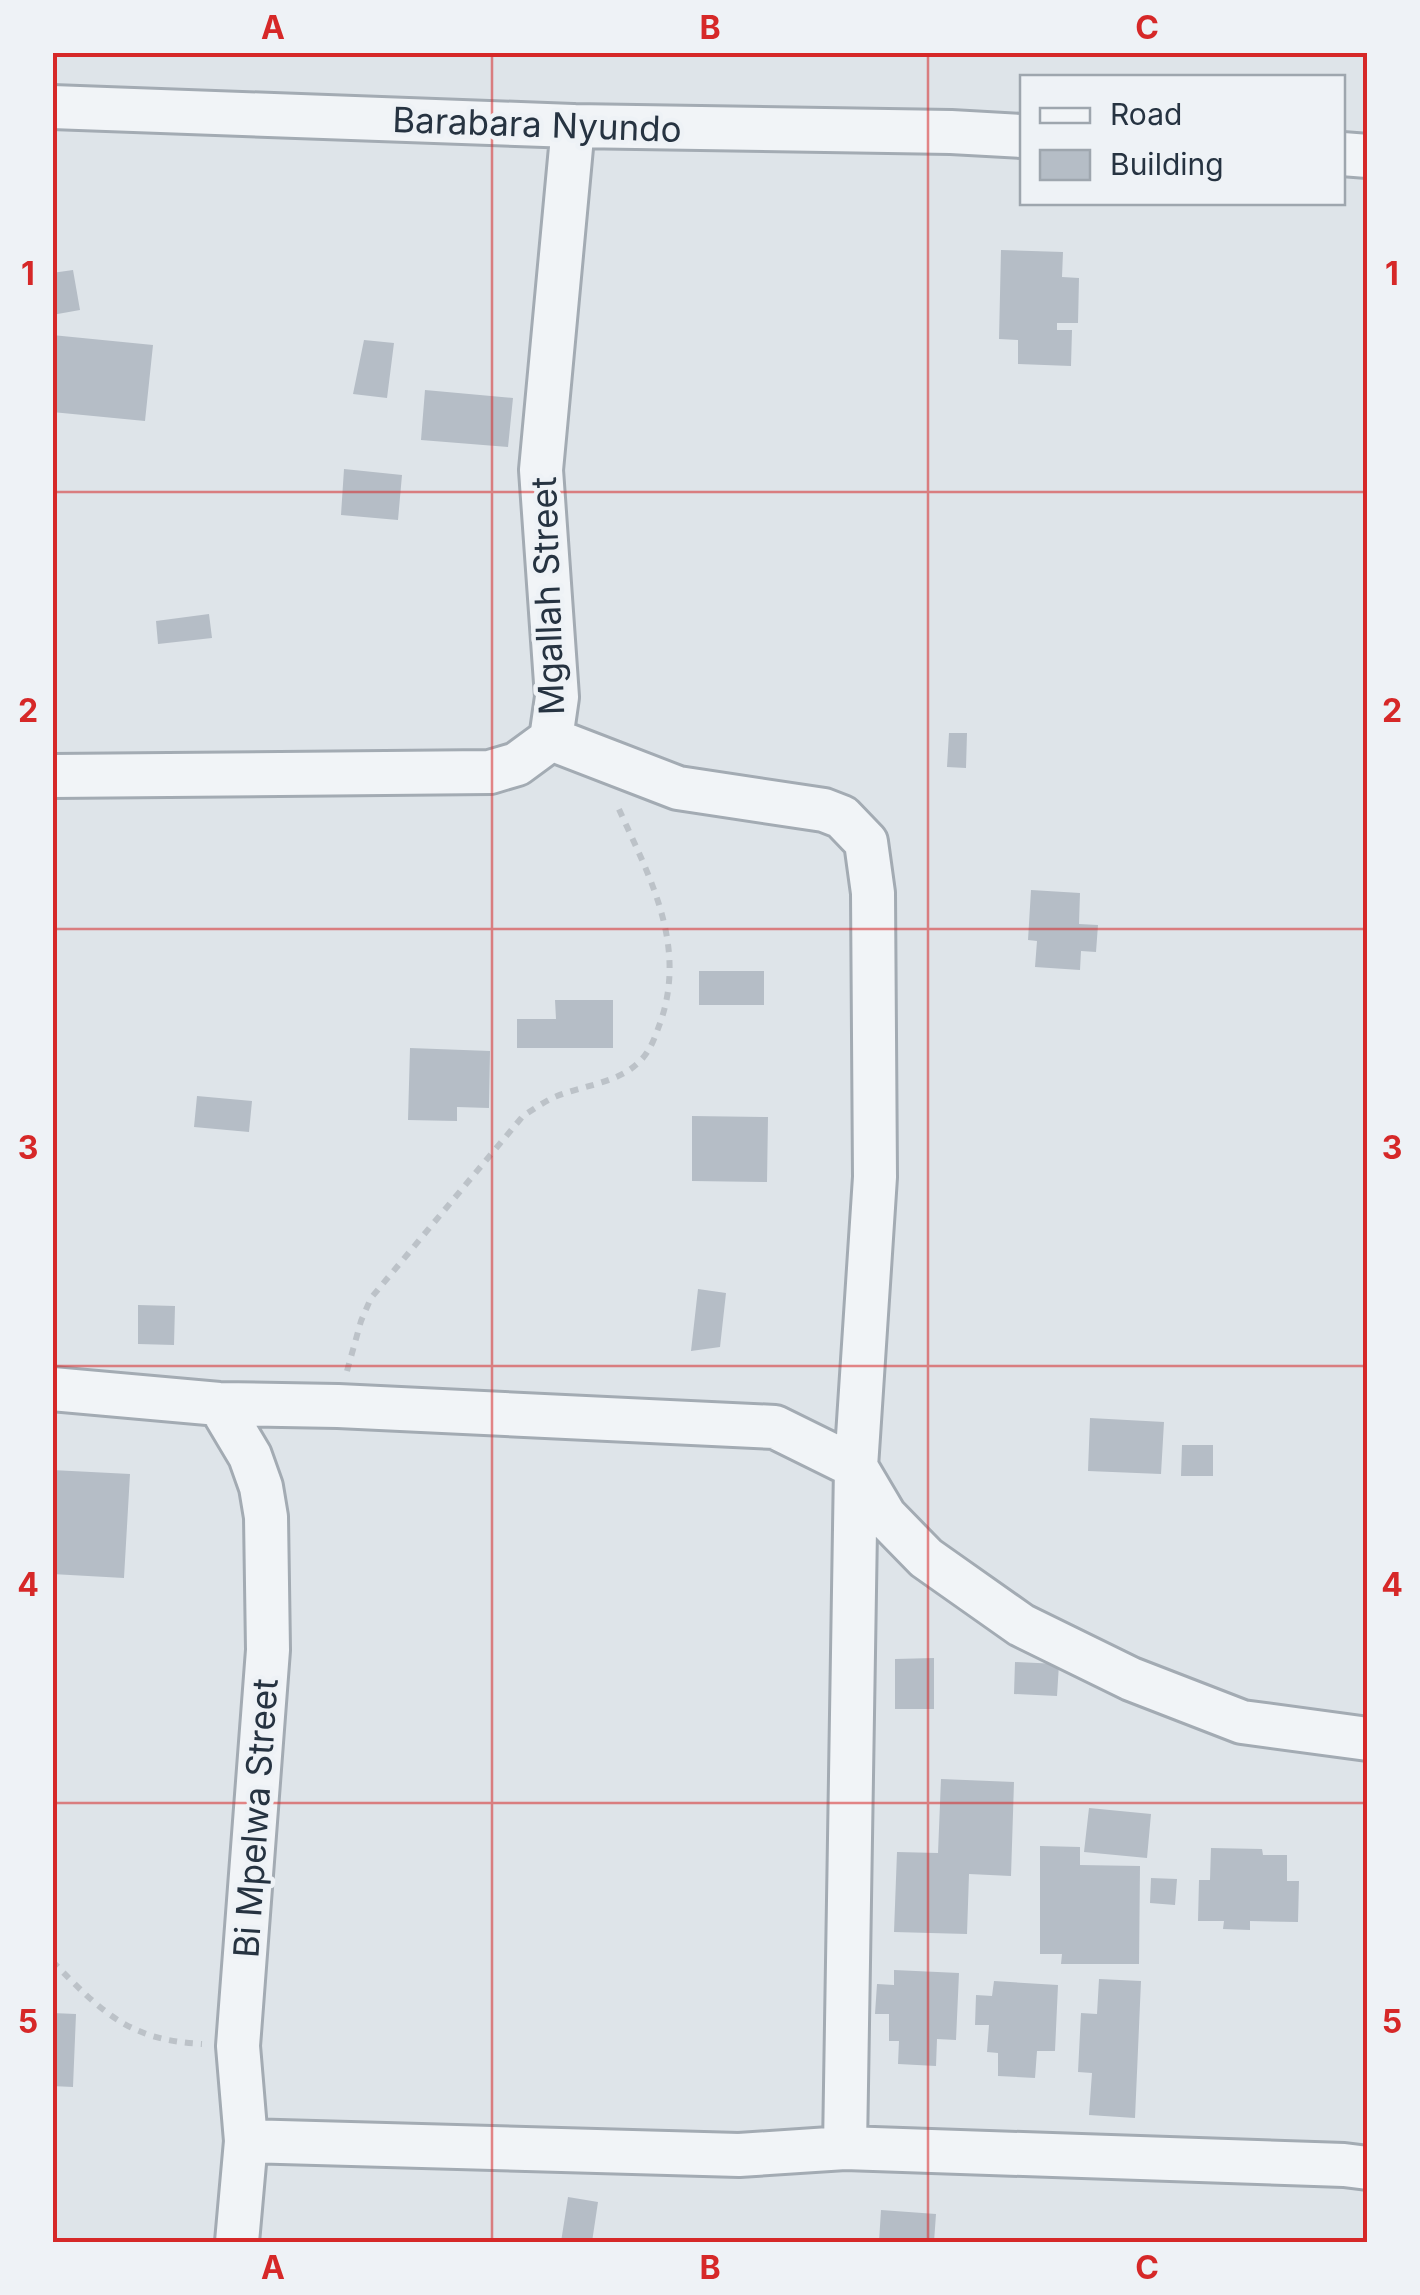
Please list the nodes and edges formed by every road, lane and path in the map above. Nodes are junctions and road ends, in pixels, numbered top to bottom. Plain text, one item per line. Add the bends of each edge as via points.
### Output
1 (52, 107) edge
2 (573, 126) junction
3 (1020, 136) edge
4 (551, 739) junction
5 (594, 756) junction
6 (52, 776) edge
7 (52, 1389) edge
8 (219, 1404) junction
9 (338, 1406) junction
10 (856, 1467) junction
11 (1368, 1739) edge
12 (52, 1961) edge
13 (238, 2046) junction
14 (246, 2142) junction
15 (845, 2148) junction
16 (1368, 2168) edge
17 (237, 2242) edge

1 - 2 street, Barabara Nyundo
2 - 3 street, Barabara Nyundo
2 - 4 street, Mgallah Street via 541,470 557,697
4 - 5 street
4 - 6 street, Mgallah Street via 517,764 490,772
5 - 9 path via 661,902 669,935 666,1007 654,1041 640,1061 611,1080 554,1097 524,1116 372,1298
5 - 10 street via 678,788 824,810 842,817 866,842 873,893 876,1177
7 - 8 street
8 - 9 street
8 - 13 street, Bi Mpelwa Street via 250,1456 266,1518 268,1650
9 - 10 street via 775,1427
10 - 11 street via 885,1516 926,1558 1021,1625 1131,1679 1242,1722
10 - 15 street
12 - 13 path via 114,2018 144,2036
13 - 14 street, Bi Mpelwa Street
14 - 15 street via 739,2155
14 - 17 street, Bi Mpelwa Street
15 - 16 street

